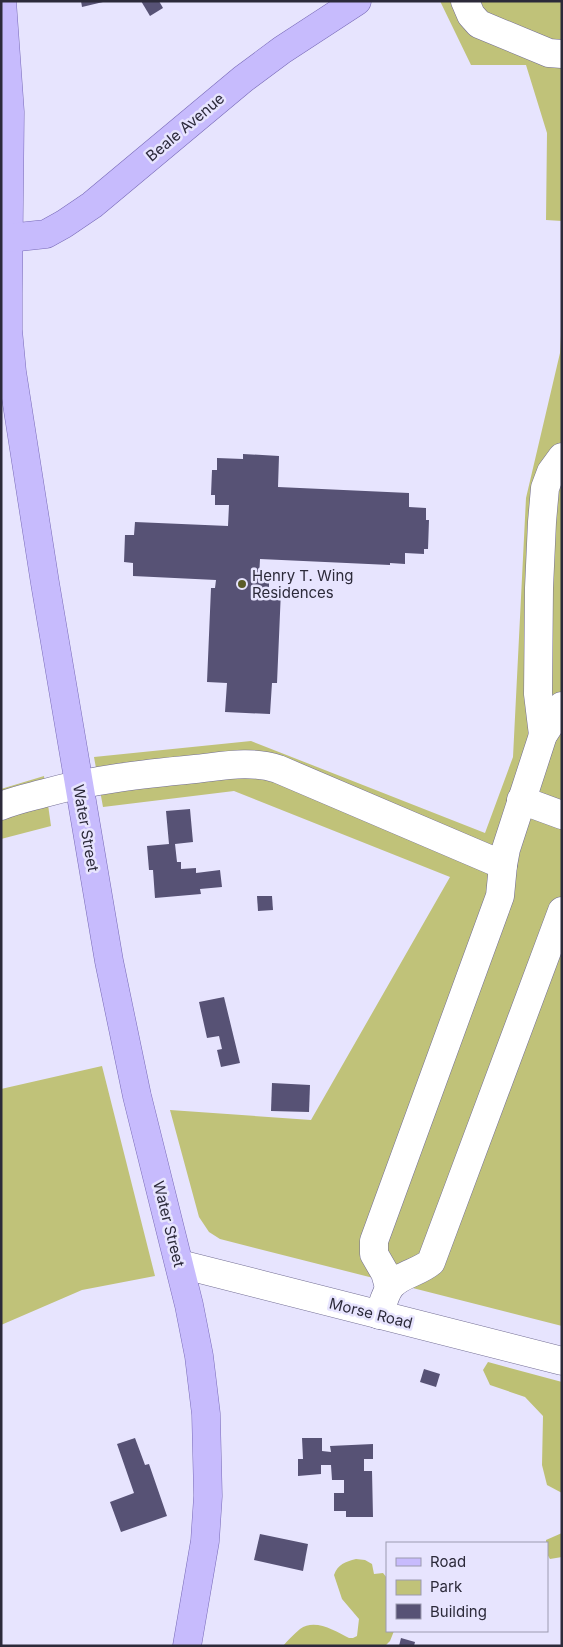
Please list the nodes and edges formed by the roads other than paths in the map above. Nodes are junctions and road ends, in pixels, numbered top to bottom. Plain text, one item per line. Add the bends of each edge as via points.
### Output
1 (2, 1) edge
2 (356, 1) edge
3 (465, 1) edge
4 (562, 54) edge
5 (9, 238) junction
6 (6, 348) edge
7 (562, 457) edge
8 (562, 706) edge
9 (543, 735) junction
10 (78, 784) junction
11 (521, 800) junction
12 (1, 806) edge
13 (562, 815) edge
14 (503, 865) junction
15 (562, 911) edge
16 (180, 1264) junction
17 (389, 1287) junction
18 (379, 1315) junction
19 (562, 1361) edge
20 (187, 1646) edge

1 - 5 main road, Water Street via 10,112
2 - 5 main road, Beale Avenue via 243,79 92,205 46,234
3 - 4 street via 479,24 549,53
5 - 6 main road, Water Street
6 - 10 main road, Water Street
7 - 9 street via 545,488 542,522 538,694
8 - 9 street
9 - 11 street
10 - 12 street
10 - 14 street via 135,774 265,765
10 - 16 main road, Water Street via 136,1096
11 - 13 street
11 - 14 street
14 - 17 street via 500,896 374,1241 374,1254
15 - 17 street via 431,1262
16 - 18 street, Morse Road
16 - 20 main road, Water Street via 206,1414 208,1467 205,1541
17 - 18 street
18 - 19 street, Morse Road

